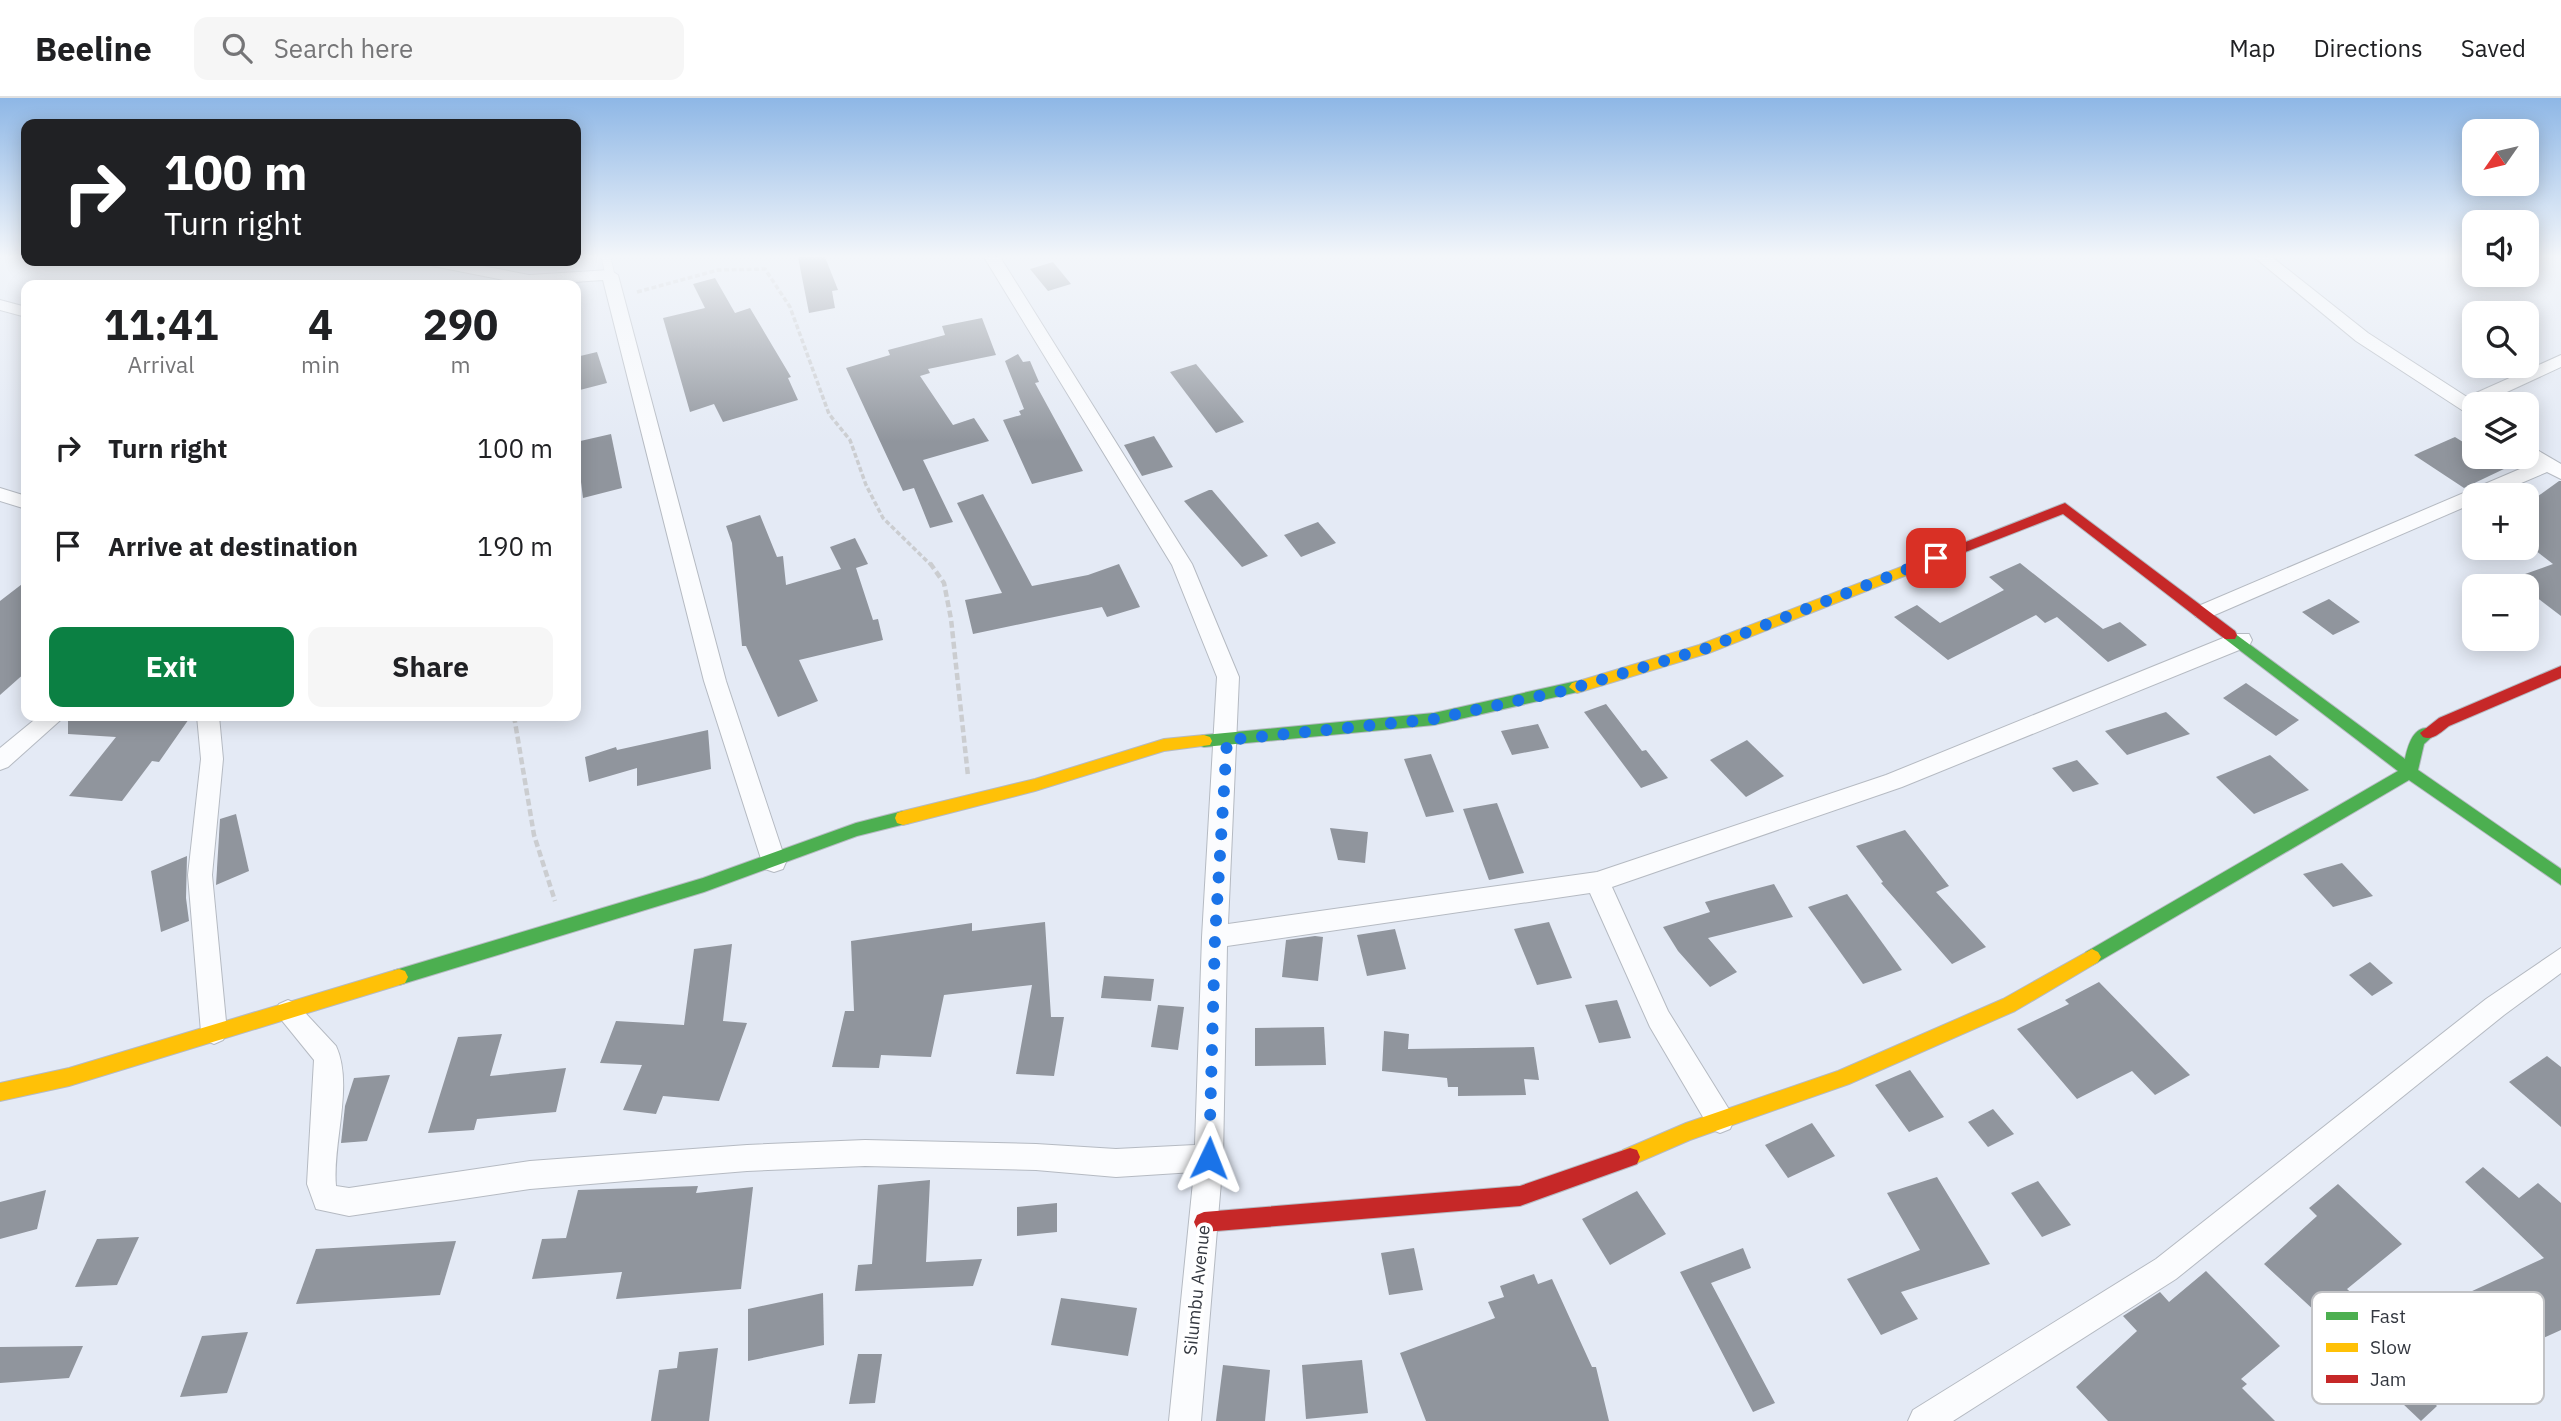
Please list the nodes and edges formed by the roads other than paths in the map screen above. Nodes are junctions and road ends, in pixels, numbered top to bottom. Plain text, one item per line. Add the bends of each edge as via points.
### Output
1 (622, 319) edge
2 (1030, 319) edge
3 (2339, 319) edge
4 (2561, 360) edge
5 (2500, 392) edge
6 (2462, 401) edge
7 (2539, 458) edge
8 (2554, 469) edge
9 (2513, 483) edge
10 (0, 494) edge
11 (21, 501) edge
12 (2462, 502) edge
13 (2203, 612) junction
14 (2241, 640) junction
15 (2561, 672) edge
16 (48, 721) edge
17 (208, 721) edge
18 (1227, 740) junction
19 (1, 759) edge
20 (2410, 772) junction
21 (774, 862) junction
22 (2561, 878) edge
23 (1597, 882) junction
24 (1215, 937) junction
25 (2561, 959) edge
26 (288, 1012) junction
27 (214, 1032) junction
28 (0, 1092) edge
29 (1720, 1120) junction
30 (1209, 1158) junction
31 (1204, 1222) junction
32 (1185, 1421) edge
33 (1924, 1421) edge

1 - 21 street via 715,681
2 - 18 street, Silumbu Avenue via 1182,564 1228,677
3 - 6 street
4 - 5 street
7 - 8 street
8 - 9 street
10 - 11 street
12 - 13 street
13 - 14 street
13 - 18 street via 2065,508 1704,649 1567,690 1434,719
14 - 20 street
14 - 23 street via 1894,781
15 - 20 street via 2444,722 2417,741
16 - 19 street
17 - 27 street via 212,760 200,875
18 - 21 street via 1164,745 1035,785 856,830
18 - 24 street, Silumbu Avenue
20 - 22 street
20 - 29 street via 2009,1005 1842,1078
21 - 26 street
23 - 24 street
23 - 29 street via 1659,1019
24 - 30 street, Silumbu Avenue
25 - 33 street via 2166,1269
26 - 27 street
26 - 30 street via 327,1055 321,1184 326,1199 349,1202 530,1175 865,1153 1116,1163
27 - 28 street via 69,1077
29 - 31 street via 1622,1161 1520,1196
30 - 31 street, Silumbu Avenue
31 - 32 street, Silumbu Avenue

